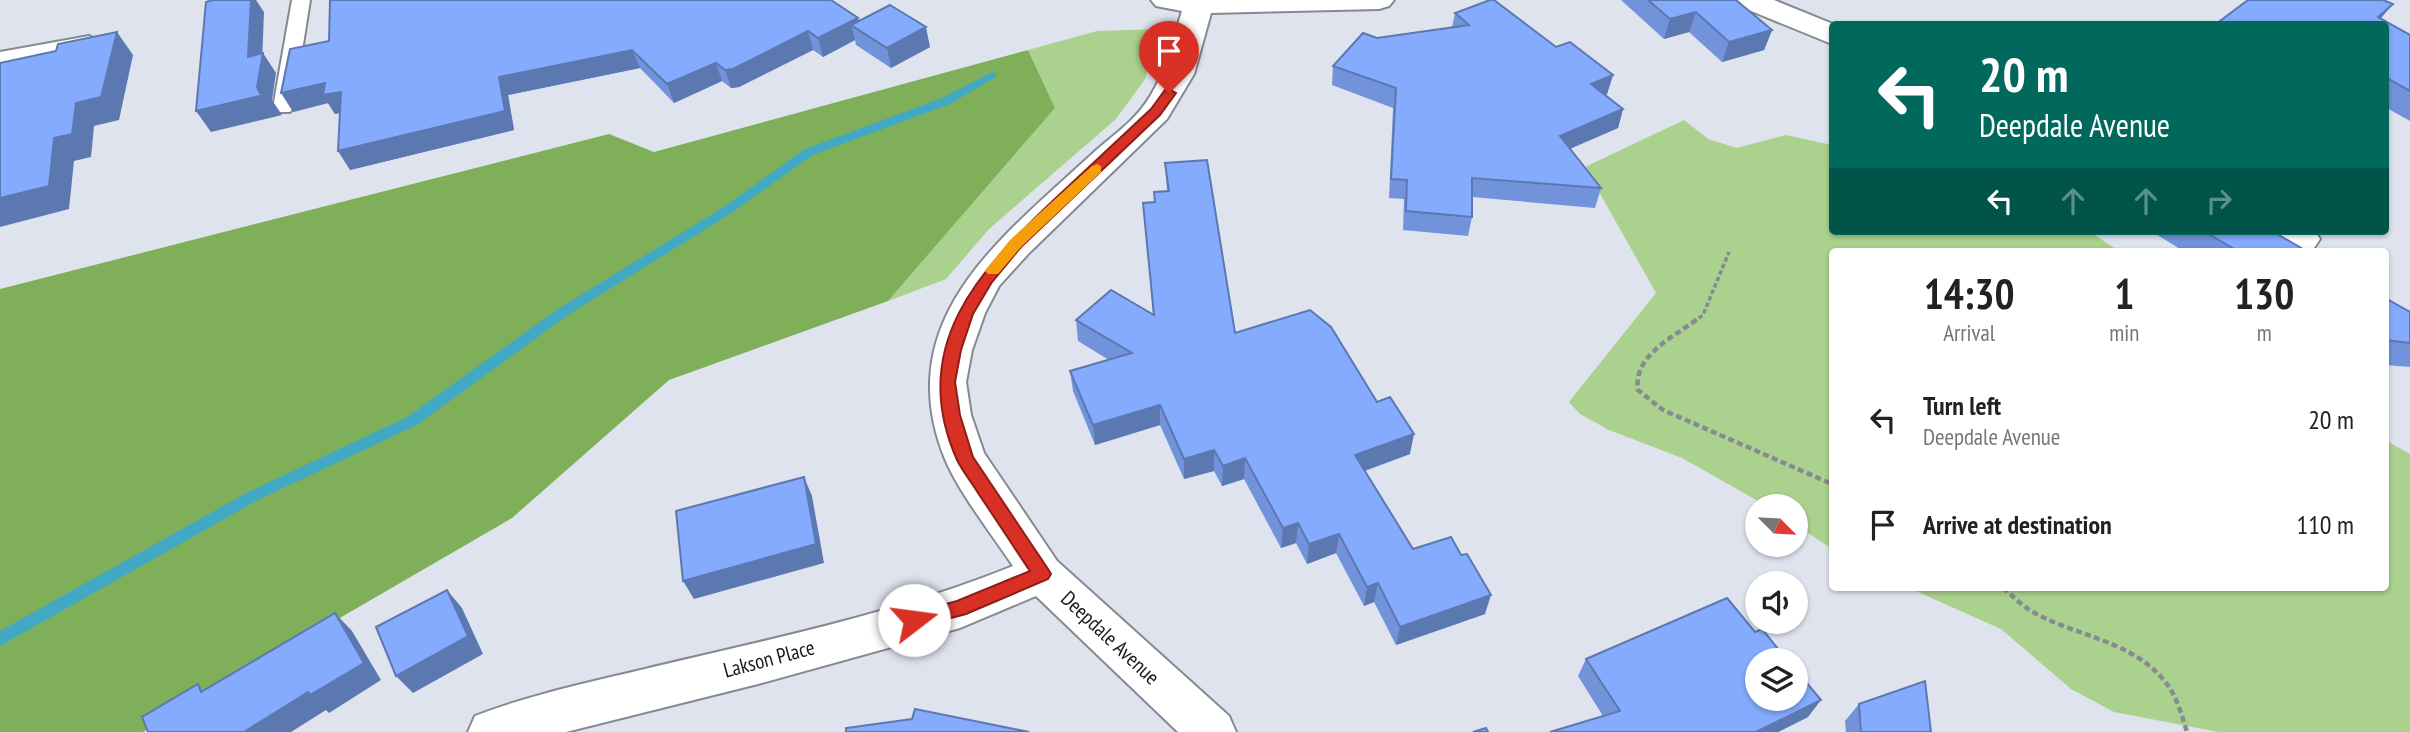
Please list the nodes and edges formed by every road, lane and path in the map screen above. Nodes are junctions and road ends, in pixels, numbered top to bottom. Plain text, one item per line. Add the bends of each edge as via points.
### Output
1 (301, 0) edge
2 (1379, 0) edge
3 (1749, 0) edge
4 (1183, 2) edge
5 (1829, 34) edge
6 (105, 38) edge
7 (0, 58) edge
8 (283, 108) edge
9 (1729, 253) dead end
10 (1829, 483) edge
11 (1042, 574) junction
12 (2007, 591) edge
13 (492, 732) edge
14 (1212, 732) edge
15 (2187, 732) edge

1 - 8 lane
2 - 4 street
3 - 5 street
4 - 11 street, Deepdale Avenue via 1178,74 1169,93 1156,112 994,270 965,313 953,350 947,382 951,415 965,459
6 - 7 lane
9 - 10 path via 1703,315 1649,354 1636,377 1638,390 1663,410
11 - 13 street, Lakson Place via 960,608
11 - 14 street, Deepdale Avenue
12 - 15 path via 2032,611 2140,656 2160,672 2182,708

